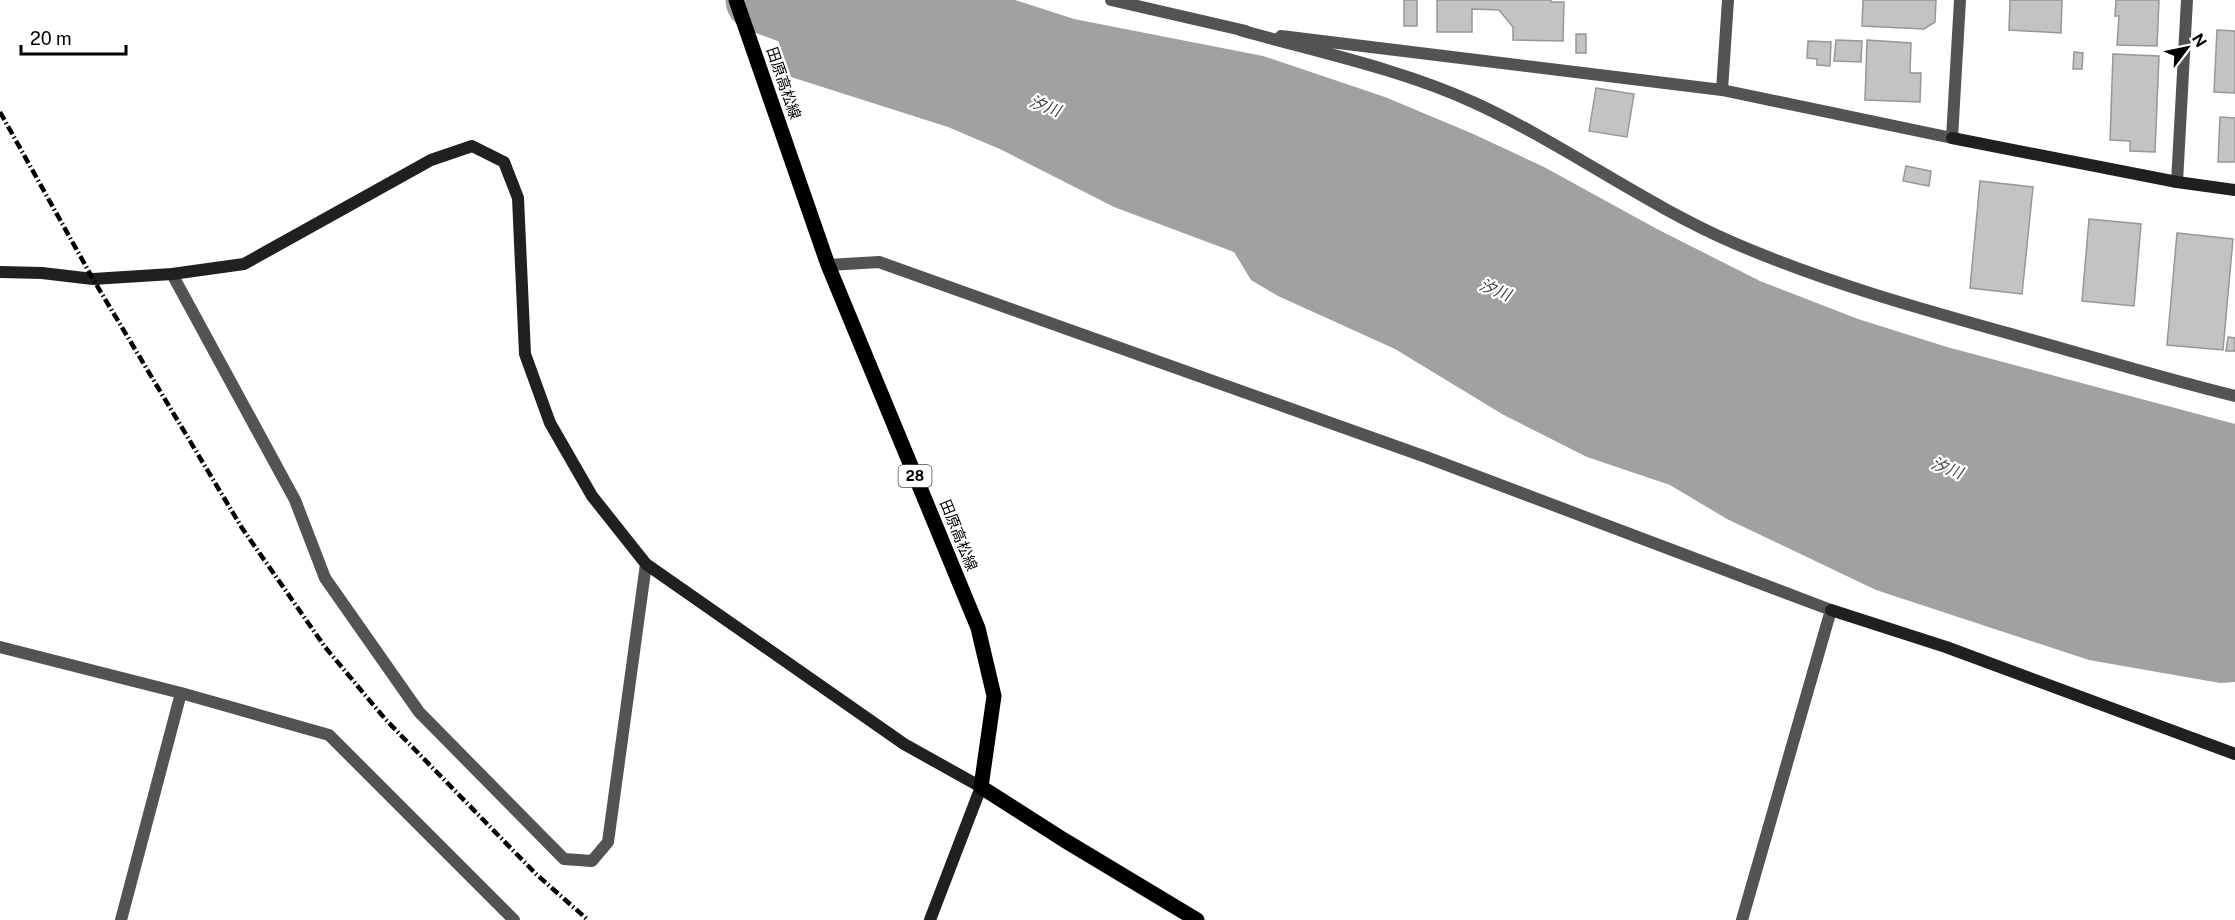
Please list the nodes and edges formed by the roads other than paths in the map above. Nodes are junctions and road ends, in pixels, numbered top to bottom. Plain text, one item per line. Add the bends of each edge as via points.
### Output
1 (736, 0) edge
2 (1111, 0) edge
3 (1728, 0) edge
4 (1960, 0) edge
5 (2187, 0) edge
6 (1240, 30) junction
7 (1722, 90) junction
8 (1952, 138) junction
9 (2177, 182) junction
10 (2235, 190) edge
11 (828, 265) junction
12 (0, 272) edge
13 (172, 274) junction
14 (2235, 396) edge
15 (646, 564) junction
16 (1831, 610) junction
17 (0, 647) edge
18 (181, 693) junction
19 (2235, 754) edge
20 (981, 787) junction
21 (122, 920) edge
22 (514, 920) edge
23 (930, 920) edge
24 (1197, 920) edge
25 (1742, 920) edge

1 - 11 main road, 田原高松線 / 28
2 - 6 street
3 - 7 street
4 - 8 street
5 - 9 street
6 - 7 street
6 - 14 street via 1404,76 1473,102 1674,213 1731,242 1796,268 1868,294
7 - 8 street
8 - 9 street
9 - 10 street
11 - 16 street via 879,262 1426,457
11 - 20 main road, 田原高松線 / 28 via 978,628 994,696
12 - 13 street via 93,279
13 - 15 street via 244,264 431,160 472,146 504,162 518,198 525,354 550,423 592,496
13 - 15 street via 295,500 326,578 419,712 564,859 592,861 608,842
15 - 20 street via 904,744
16 - 19 street via 1946,647
16 - 25 street
17 - 18 street
18 - 21 street
18 - 22 street via 329,735
20 - 23 street
20 - 24 main road

